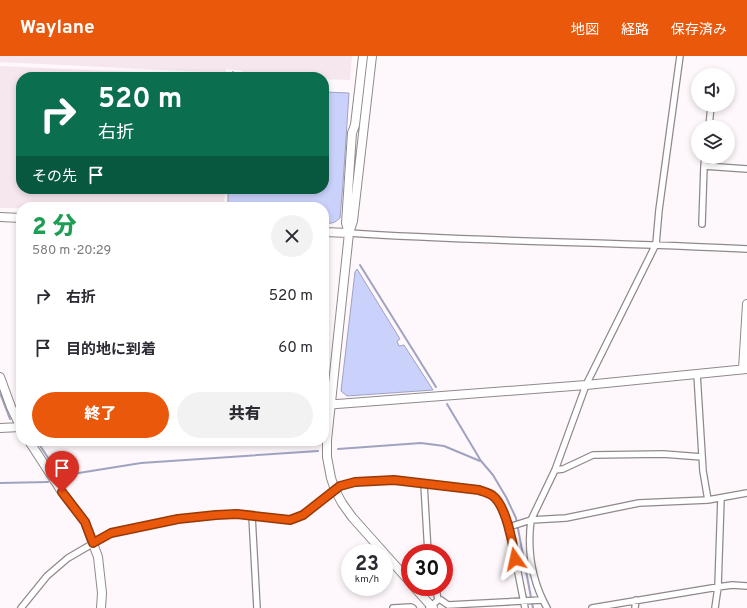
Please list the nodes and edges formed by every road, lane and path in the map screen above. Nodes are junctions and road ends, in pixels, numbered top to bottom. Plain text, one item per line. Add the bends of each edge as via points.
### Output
1 (362, 56) edge
2 (372, 56) edge
3 (680, 56) edge
4 (704, 166) joint
5 (747, 169) edge
6 (0, 217) edge
7 (16, 218) edge
8 (702, 224) dead end
9 (329, 232) edge
10 (349, 233) junction
11 (656, 244) junction
12 (747, 249) edge
13 (747, 304) edge
14 (745, 369) edge
15 (697, 374) junction
16 (0, 377) edge
17 (586, 385) junction
18 (329, 397) edge
19 (329, 405) edge
20 (16, 415) edge
21 (16, 427) edge
22 (0, 428) edge
23 (32, 446) edge
24 (327, 446) edge
25 (702, 457) junction
26 (555, 470) junction
27 (424, 484) junction
28 (335, 490) junction
29 (747, 493) edge
30 (722, 498) junction
31 (708, 500) junction
32 (252, 516) junction
33 (531, 520) junction
34 (511, 526) junction
35 (93, 543) junction
36 (427, 544) edge
37 (401, 572) edge
38 (747, 586) edge
39 (718, 587) junction
40 (422, 596) edge
41 (437, 596) edge
42 (438, 600) junction
43 (540, 600) junction
44 (636, 600) junction
45 (525, 604) edge
46 (431, 607) edge
47 (21, 608) edge
48 (101, 608) edge
49 (257, 608) edge
50 (393, 608) edge
51 (413, 608) edge
52 (547, 608) edge
53 (592, 608) edge
54 (635, 608) edge
55 (715, 608) edge

1 - 10 street via 352,141 346,223
2 - 10 street via 353,221
3 - 11 street
4 - 5 street
4 - 8 street
6 - 7 street
9 - 10 street
10 - 11 street via 570,243
10 - 18 street
11 - 12 street
11 - 17 street
13 - 14 street
14 - 15 street
15 - 17 street
15 - 25 street
16 - 20 street
17 - 19 street
17 - 26 street
21 - 22 street
23 - 35 street via 85,522
24 - 28 street
25 - 26 street via 663,454 593,455 564,469
25 - 31 street
26 - 33 street
27 - 28 street via 384,480 355,482
27 - 34 street via 486,492 500,503
27 - 36 street
28 - 32 street via 300,517 285,520
28 - 37 street via 352,517
29 - 30 street
30 - 31 street
30 - 39 street
31 - 33 street via 640,503 566,518
32 - 35 street via 237,514 178,519 111,533
32 - 49 street
33 - 34 street
33 - 43 street via 530,553
34 - 45 street
35 - 47 street via 68,558 47,576
35 - 48 street via 98,558
38 - 39 street
39 - 44 street
39 - 55 street
40 - 46 street
41 - 42 street
42 - 45 street via 448,604
42 - 46 street
43 - 45 street
43 - 52 street
44 - 53 street
44 - 54 street
50 - 51 street

